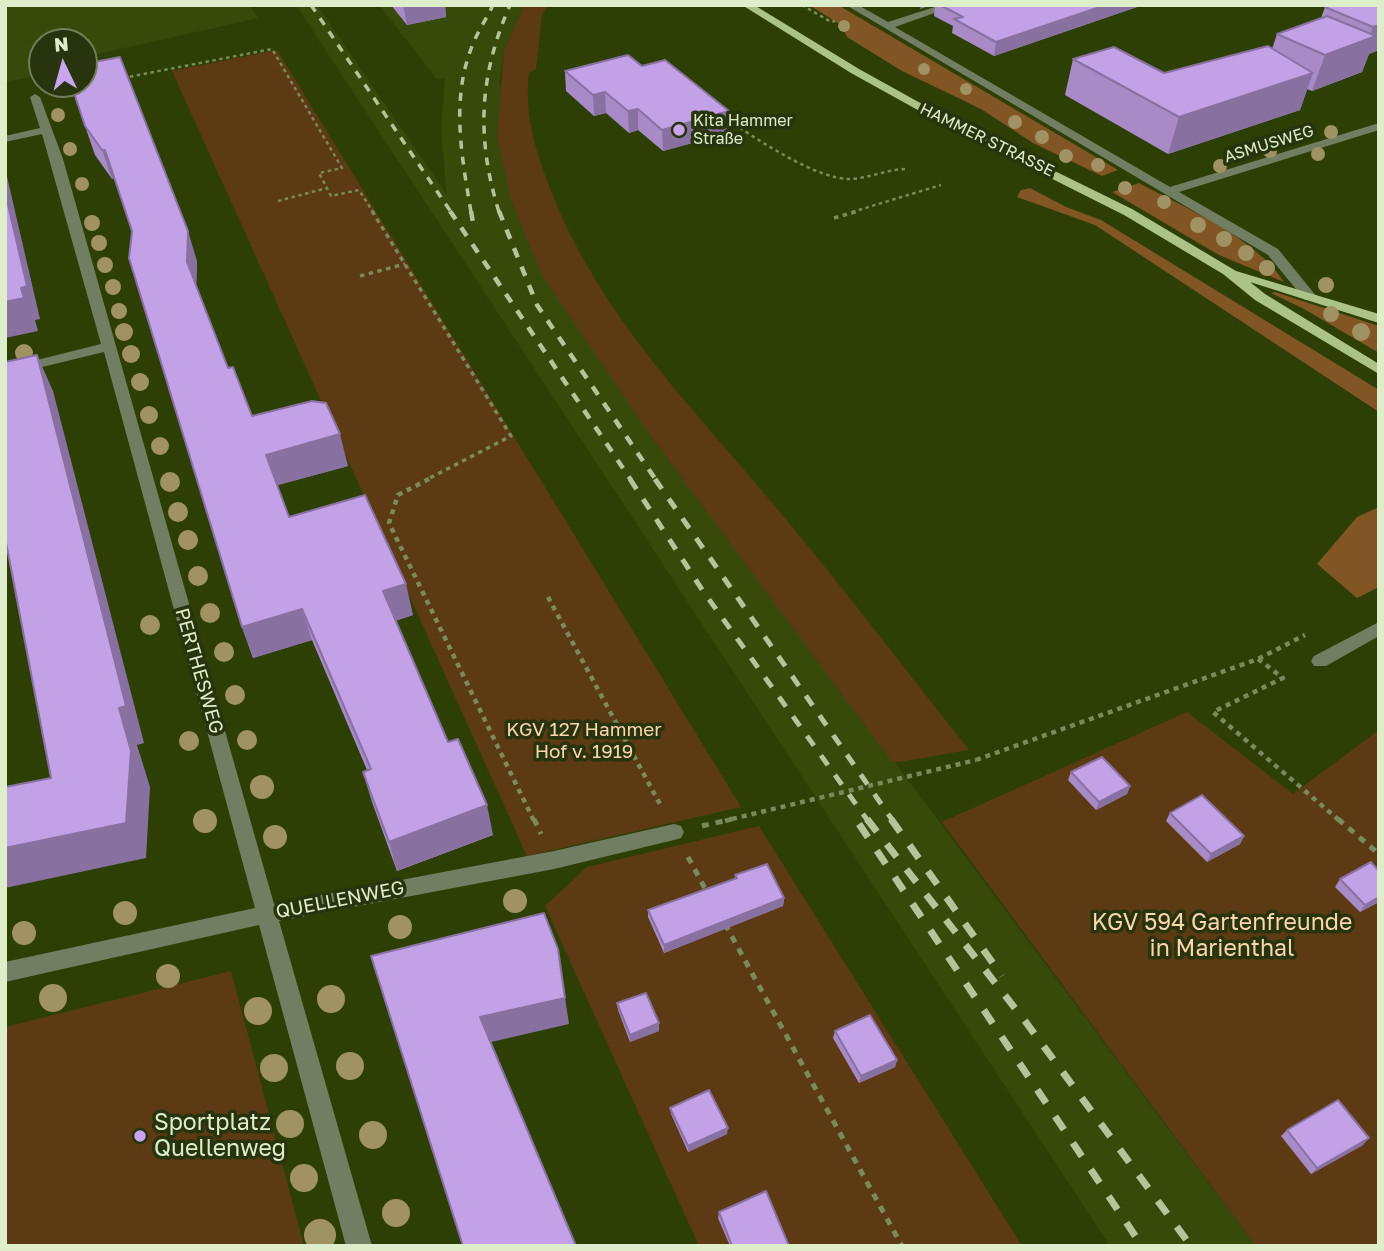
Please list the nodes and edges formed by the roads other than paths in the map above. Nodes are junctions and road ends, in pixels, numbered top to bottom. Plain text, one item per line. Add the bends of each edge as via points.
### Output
1 (747, 5) edge
2 (851, 5) edge
3 (952, 5) edge
4 (887, 26) junction
5 (35, 98) edge
6 (1379, 126) edge
7 (46, 130) junction
8 (5, 139) edge
9 (1168, 191) junction
10 (1228, 271) junction
11 (1310, 297) junction
12 (1379, 319) edge
13 (107, 347) junction
14 (1379, 370) edge
15 (5, 372) edge
16 (1379, 628) edge
17 (1320, 661) dead end
18 (674, 832) road end
19 (268, 914) junction
20 (5, 972) edge
21 (359, 1246) edge

1 - 10 main road, HAMMER STRASSE via 924,109 1088,190
2 - 4 street
3 - 4 street
4 - 9 street
5 - 7 street, PERTHESWEG
6 - 9 street, ASMUSWEG
7 - 8 street
7 - 13 street, PERTHESWEG
9 - 11 street via 1273,253
10 - 11 main road, HAMMER STRASSE
10 - 14 main road, HAMMER STRASSE via 1260,297
11 - 12 main road, HAMMER STRASSE
13 - 15 street
13 - 19 street, PERTHESWEG
16 - 17 street
18 - 19 street, QUELLENWEG via 554,860
19 - 20 street, QUELLENWEG
19 - 21 street, PERTHESWEG

